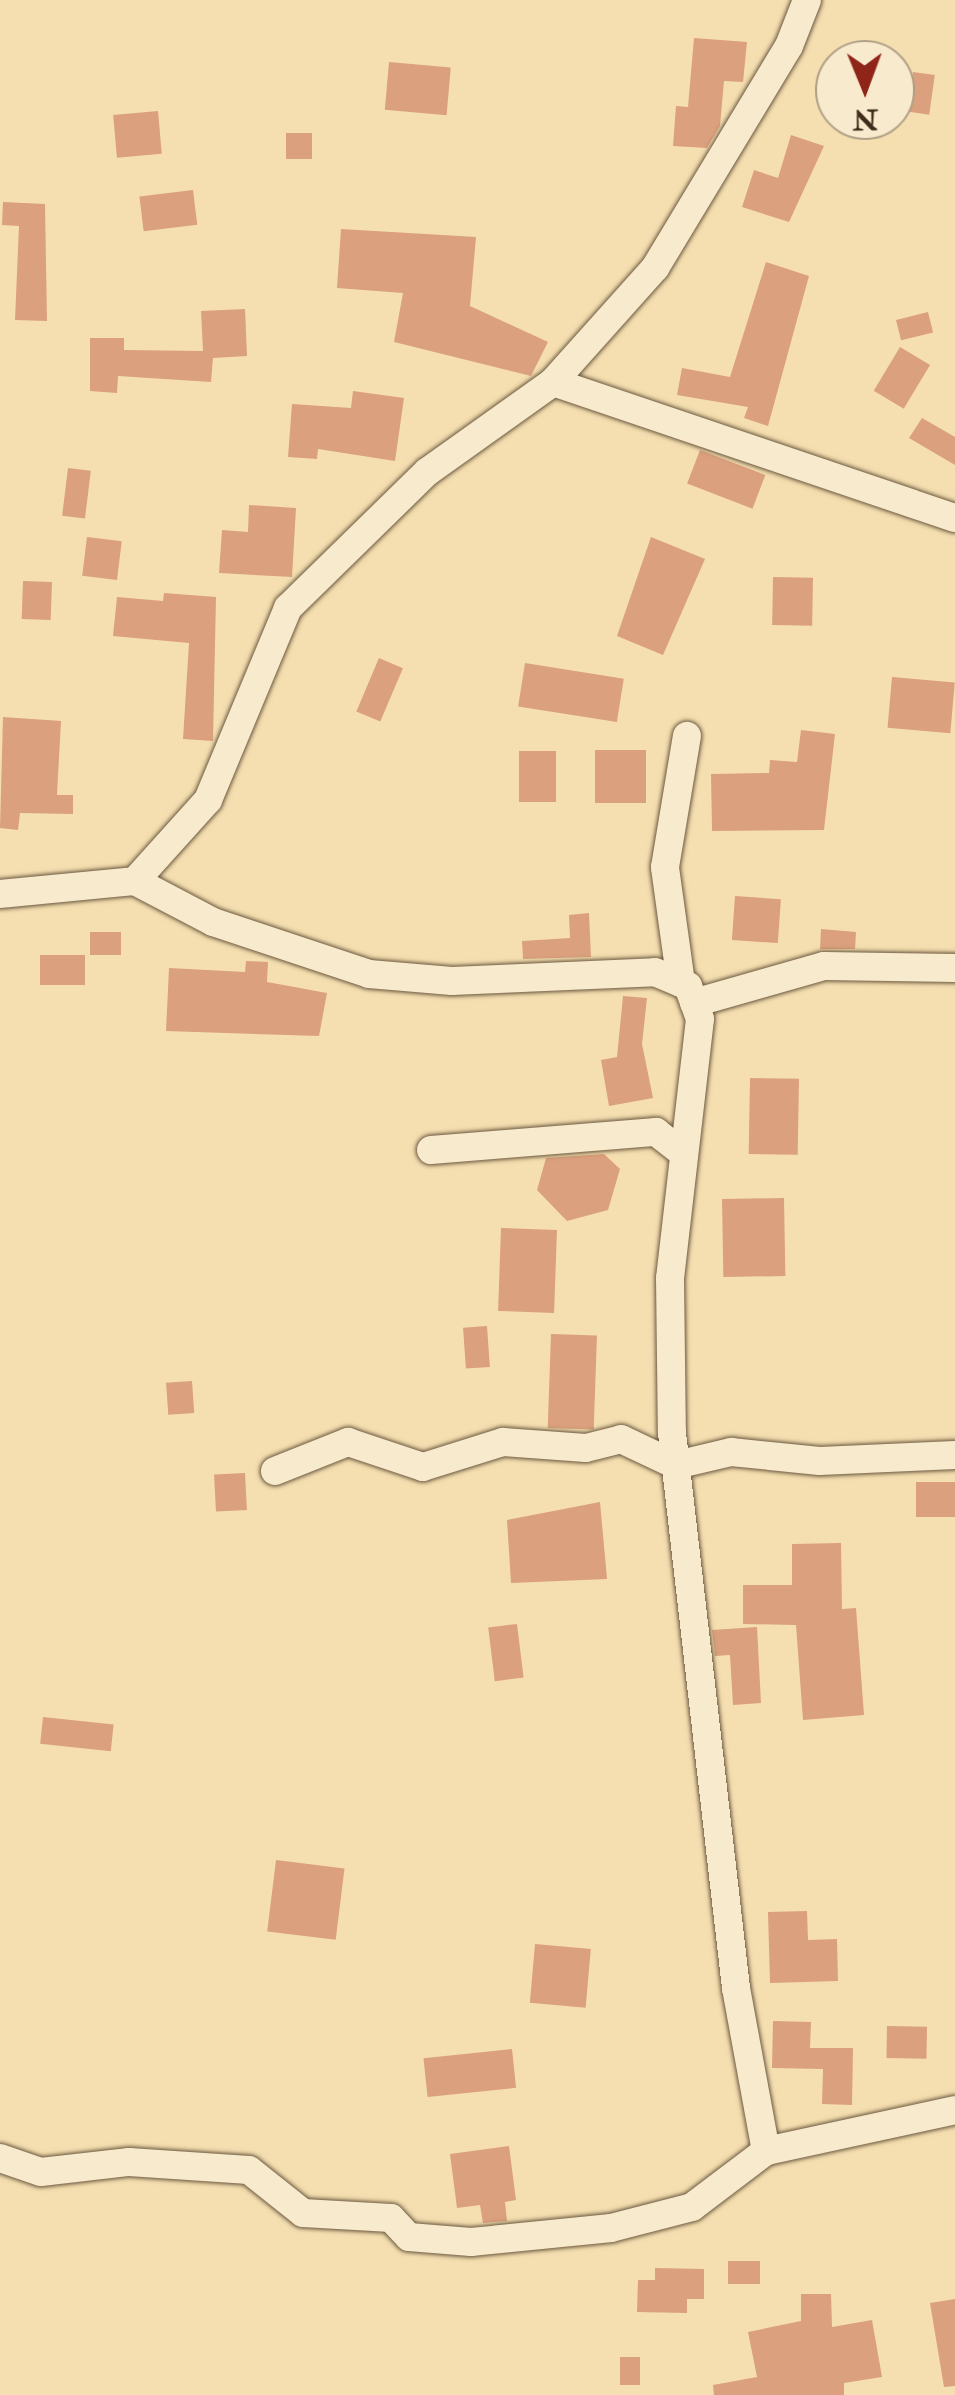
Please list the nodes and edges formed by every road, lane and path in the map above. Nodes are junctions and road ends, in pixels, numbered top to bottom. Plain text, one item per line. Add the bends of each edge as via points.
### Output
1 (808, 0) edge
2 (553, 382) junction
3 (955, 518) edge
4 (688, 736) dead end
5 (135, 880) junction
6 (0, 894) edge
7 (955, 968) edge
8 (688, 993) junction
9 (431, 1150) dead end
10 (682, 1152) junction
11 (955, 1456) edge
12 (676, 1466) junction
13 (275, 1471) dead end
14 (955, 2110) edge
15 (766, 2151) junction
16 (0, 2158) edge

1 - 2 street via 789,46 654,268
2 - 3 street
2 - 5 street via 427,472 288,608 208,800
4 - 8 street via 664,867
5 - 6 street
5 - 8 street via 212,922 369,974 452,982 655,972
7 - 8 street via 824,966
8 - 10 street via 700,1019
9 - 10 street via 656,1132
10 - 12 street via 670,1278
11 - 12 street via 820,1461 731,1452
12 - 13 street via 621,1439 586,1448 503,1442 424,1466 348,1442
12 - 15 street via 736,1988
14 - 15 street
15 - 16 street via 692,2207 611,2228 471,2242 408,2237 390,2218 303,2213 249,2170 130,2162 41,2172

